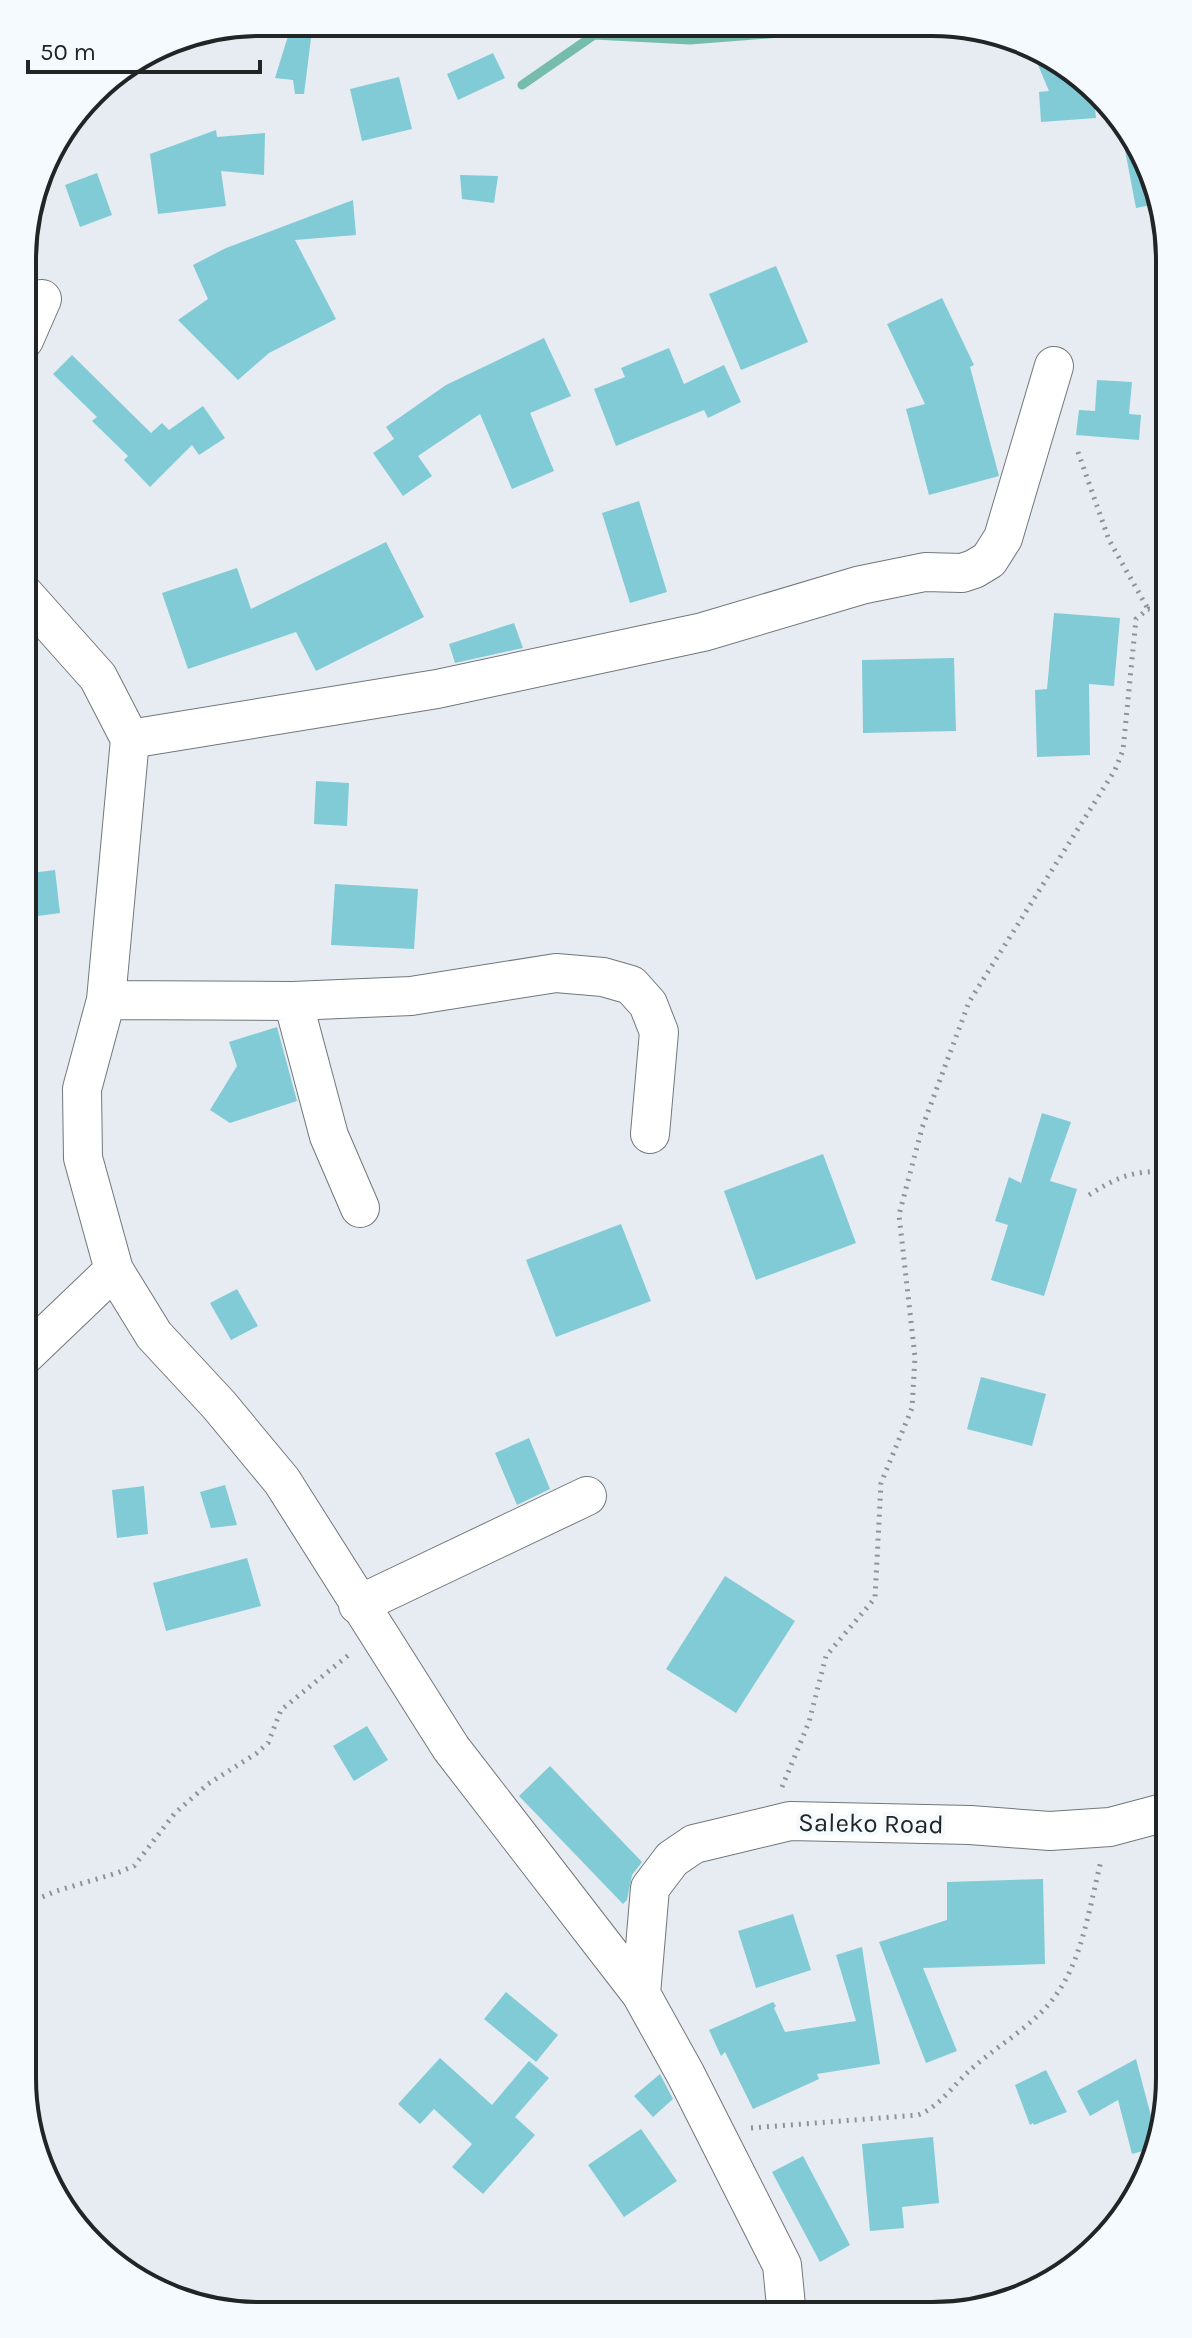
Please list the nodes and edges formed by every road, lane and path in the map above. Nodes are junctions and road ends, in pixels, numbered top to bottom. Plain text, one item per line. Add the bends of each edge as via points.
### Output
1 (42, 299) dead end
2 (36, 313) edge
3 (1054, 366) dead end
4 (1078, 452) dead end
5 (36, 607) edge
6 (1148, 609) junction
7 (1156, 610) edge
8 (130, 739) junction
9 (106, 1000) junction
10 (293, 1001) junction
11 (650, 1134) dead end
12 (1156, 1171) edge
13 (1089, 1195) dead end
14 (360, 1208) dead end
15 (114, 1270) junction
16 (36, 1345) edge
17 (587, 1496) dead end
18 (367, 1619) junction
19 (1156, 1815) edge
20 (790, 1821) junction
21 (1110, 1827) junction
22 (36, 1900) edge
23 (641, 1994) junction
24 (714, 2131) junction
25 (786, 2302) edge

1 - 2 street
3 - 8 street via 1003,538 989,560 974,569 861,585 703,632 437,689
4 - 6 path via 1109,540
5 - 8 street via 98,677
6 - 7 path
6 - 20 path via 1136,619 1123,750 1115,770 969,1002 922,1128 899,1215 915,1357 912,1408 881,1483 875,1598 826,1656 809,1722 782,1788
8 - 9 street
9 - 10 street
9 - 15 street via 82,1089 83,1158
10 - 11 street via 411,996 556,973 631,985 648,1004 659,1032
10 - 14 street via 329,1136
12 - 13 path via 1117,1178
15 - 16 street
15 - 18 street via 154,1335 282,1481
17 - 18 street
18 - 22 path via 281,1710 268,1743 175,1813 134,1866
18 - 23 street via 451,1748
19 - 21 street, Saleko Road
20 - 21 street, Saleko Road via 1050,1831
20 - 23 street, Saleko Road via 694,1844 672,1859 650,1888
21 - 24 path via 1076,1955 1057,1994 931,2110
23 - 24 street
24 - 25 street via 782,2265

